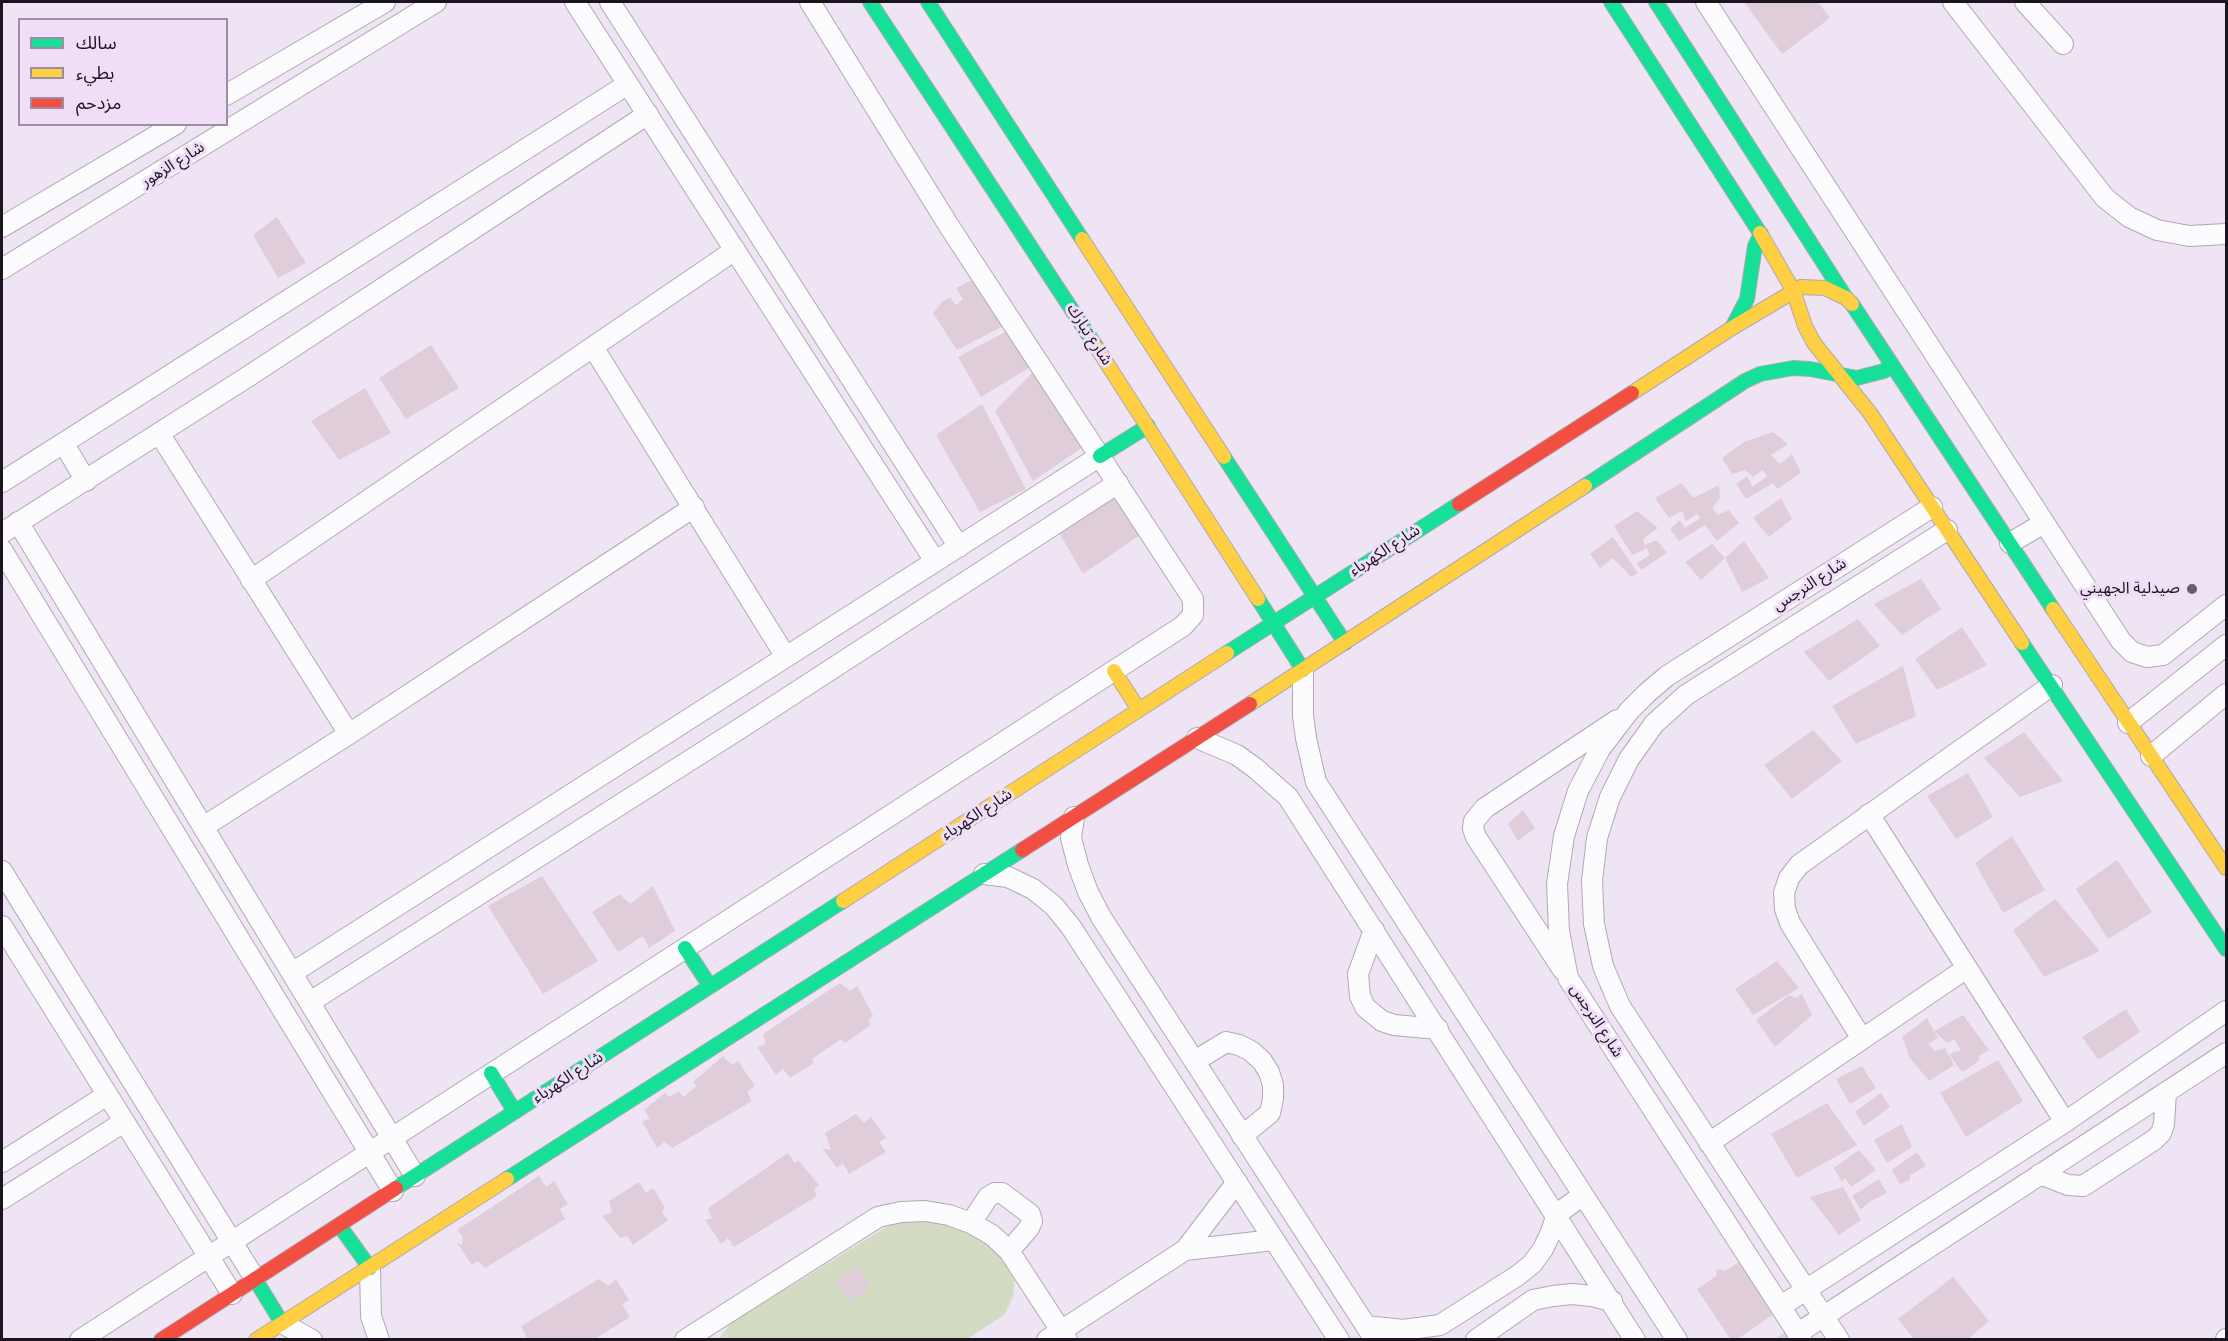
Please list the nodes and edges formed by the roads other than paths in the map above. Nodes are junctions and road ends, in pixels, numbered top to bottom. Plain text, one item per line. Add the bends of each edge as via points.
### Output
1 (436, 2) edge
2 (575, 2) edge
3 (610, 2) edge
4 (810, 2) edge
5 (870, 2) edge
6 (928, 2) edge
7 (1611, 2) edge
8 (1656, 2) edge
9 (1706, 2) edge
10 (1953, 2) edge
11 (2025, 2) edge
12 (375, 5) edge
13 (2063, 44) dead end
14 (628, 84) junction
15 (228, 94) edge
16 (648, 114) junction
17 (173, 126) edge
18 (711, 160) junction
19 (686, 174) junction
20 (2, 227) edge
21 (1761, 234) junction
22 (2226, 234) edge
23 (735, 250) junction
24 (2, 269) edge
25 (1793, 290) junction
26 (1846, 298) junction
27 (1732, 328) junction
28 (593, 347) junction
29 (1892, 365) junction
30 (1838, 375) junction
31 (1148, 426) junction
32 (159, 433) junction
33 (63, 444) junction
34 (1100, 456) junction
35 (86, 481) junction
36 (2, 482) edge
37 (1118, 483) junction
38 (694, 507) junction
39 (1932, 507) junction
40 (18, 522) junction
41 (2044, 523) junction
42 (1947, 530) junction
43 (2, 533) edge
44 (2010, 543) junction
45 (959, 547) junction
46 (2, 550) edge
47 (935, 561) junction
48 (251, 580) junction
49 (1316, 596) junction
50 (2226, 605) edge
51 (1274, 623) junction
52 (1345, 643) junction
53 (2226, 645) edge
54 (786, 657) junction
55 (1114, 670) junction
56 (1303, 670) junction
57 (2052, 685) junction
58 (2226, 694) edge
59 (1139, 710) junction
60 (1629, 711) junction
61 (2128, 723) junction
62 (349, 734) junction
63 (1197, 738) junction
64 (2151, 756) junction
65 (571, 795) junction
66 (1869, 814) junction
67 (1074, 817) junction
68 (590, 823) junction
69 (203, 827) junction
70 (2219, 863) edge
71 (2, 871) edge
72 (984, 874) junction
73 (257, 915) junction
74 (2, 926) edge
75 (234, 930) junction
76 (1374, 930) junction
77 (685, 948) junction
78 (2226, 948) edge
79 (1967, 968) junction
80 (292, 973) junction
81 (1568, 978) junction
82 (710, 986) junction
83 (310, 1002) junction
84 (2226, 1011) edge
85 (1438, 1029) junction
86 (1862, 1039) junction
87 (2226, 1053) edge
88 (1195, 1061) junction
89 (491, 1073) junction
90 (2166, 1092) junction
91 (107, 1095) junction
92 (516, 1112) junction
93 (124, 1122) junction
94 (2065, 1122) junction
95 (1242, 1136) junction
96 (392, 1137) junction
97 (1709, 1143) junction
98 (369, 1152) junction
99 (2, 1162) edge
100 (2040, 1174) junction
101 (416, 1176) junction
102 (1237, 1182) junction
103 (393, 1191) junction
104 (1583, 1195) junction
105 (2, 1199) edge
106 (1557, 1214) junction
107 (971, 1223) junction
108 (339, 1225) junction
109 (1274, 1240) junction
110 (232, 1241) junction
111 (1185, 1250) junction
112 (1009, 1251) junction
113 (208, 1257) junction
114 (370, 1268) junction
115 (255, 1279) junction
116 (1806, 1291) junction
117 (232, 1294) junction
118 (1612, 1301) junction
119 (1781, 1306) junction
120 (1822, 1316) junction
121 (282, 1323) junction
122 (1371, 1333) edge
123 (1058, 1336) edge
124 (1800, 1336) edge
125 (80, 1340) edge
126 (161, 1340) edge
127 (256, 1340) edge
128 (312, 1340) edge
129 (379, 1340) edge
130 (684, 1340) edge
131 (1339, 1340) edge
132 (1476, 1340) edge
133 (1635, 1340) edge
134 (1677, 1340) edge
135 (1839, 1340) edge

1 - 24 street, شارع الزهور
2 - 14 street
3 - 18 street
4 - 34 street via 949,226
5 - 31 street, شارع تبارك
6 - 49 street
7 - 21 street
8 - 26 street
9 - 41 street
10 - 22 street via 2105,198 2129,217 2157,230 2189,236
11 - 13 street
12 - 15 street
14 - 16 street
14 - 33 street
16 - 19 street
16 - 32 street
17 - 20 street, شارع الزهور
18 - 19 street
18 - 45 street
19 - 23 street
21 - 25 street
21 - 27 street via 1755,246 1747,299
23 - 28 street
23 - 47 street
25 - 26 street via 1813,286
25 - 27 street, شارع الكهرباء
25 - 30 street via 1804,326
26 - 29 street
27 - 49 street, شارع الكهرباء
28 - 38 street
28 - 48 street
29 - 30 street via 1866,377
29 - 44 street
30 - 39 street via 1863,403
30 - 52 street via 1793,368 1745,381
31 - 34 street
31 - 51 street, شارع تبارك
32 - 35 street
32 - 48 street
33 - 35 street
33 - 36 street
34 - 37 street
34 - 45 street
35 - 40 street
37 - 55 street via 1195,604 1189,621
37 - 68 street
38 - 54 street
38 - 62 street
39 - 42 street
39 - 60 street, شارع النرجس via 1667,676
40 - 43 street
40 - 69 street
41 - 44 street
41 - 50 street via 2132,652 2147,657 2163,655
42 - 57 street
42 - 97 street, شارع النرجس via 1686,695 1648,733 1629,759 1610,797 1597,838 1592,881 1594,924 1603,966 1620,1006
44 - 61 street
45 - 47 street
46 - 75 street
47 - 54 street
48 - 62 street
49 - 51 street, شارع الكهرباء
49 - 52 street
51 - 56 street, شارع تبارك
51 - 59 street, شارع الكهرباء
52 - 56 street
53 - 61 street
54 - 65 street
55 - 59 street
55 - 77 street
56 - 63 street
56 - 104 street via 1305,738 1316,782
57 - 66 street
57 - 78 street via 2189,879
58 - 64 street
59 - 82 street, شارع الكهرباء
60 - 81 street, شارع النرجس via 1600,749 1578,791 1564,837 1557,884 1559,931
60 - 81 street via 1485,808 1474,821 1476,837
61 - 64 street
62 - 69 street
63 - 67 street
63 - 76 street via 1227,750 1255,768 1288,797
64 - 70 street
65 - 68 street
65 - 80 street
66 - 79 street
66 - 86 street via 1799,865 1784,893 1790,923
67 - 72 street
67 - 88 street via 1071,838 1088,892
68 - 83 street
69 - 73 street
71 - 110 street
72 - 102 street via 1008,877 1033,889 1054,906
72 - 114 street
73 - 75 street
73 - 80 street
74 - 91 street
75 - 98 street
76 - 85 street
76 - 85 street via 1358,974 1365,1007 1394,1025
77 - 82 street
77 - 89 street
79 - 86 street
79 - 94 street
80 - 83 street
81 - 119 street, شارع النرجس
82 - 92 street, شارع الكهرباء
83 - 96 street
84 - 94 street
85 - 106 street
86 - 97 street
87 - 90 street
88 - 95 street
88 - 95 street via 1226,1042 1251,1051 1269,1072 1273,1086 1270,1113
89 - 92 street
89 - 96 street
90 - 100 street
90 - 100 street via 2164,1124 2154,1140 2083,1186 2068,1185
91 - 93 street
91 - 99 street
92 - 101 street, شارع الكهرباء
93 - 105 street
93 - 113 street
94 - 116 street
95 - 122 street
96 - 98 street
96 - 101 street
97 - 116 street, شارع النرجس
98 - 103 street
98 - 110 street
100 - 120 street
101 - 103 street, شارع الكهرباء
102 - 109 street
102 - 111 street
103 - 108 street, شارع الكهرباء
104 - 106 street
104 - 134 street
106 - 118 street
106 - 122 street via 1543,1249 1517,1276 1440,1325
107 - 112 street
107 - 112 street via 988,1197 1002,1193 1030,1214 1032,1221
107 - 130 street via 925,1211 878,1217
108 - 114 street
108 - 115 street, شارع الكهرباء
109 - 111 street
109 - 131 street
110 - 113 street
110 - 115 street
111 - 123 street
112 - 123 street
113 - 117 street
113 - 125 street
114 - 121 street
114 - 129 street via 371,1316
115 - 117 street, شارع الكهرباء
115 - 121 street
116 - 119 street
116 - 120 street, شارع النرجس
117 - 126 street, شارع الكهرباء
118 - 132 street via 1572,1294 1533,1300
118 - 133 street
119 - 124 street, شارع النرجس
120 - 124 street
120 - 135 street, شارع النرجس
121 - 127 street
121 - 128 street

